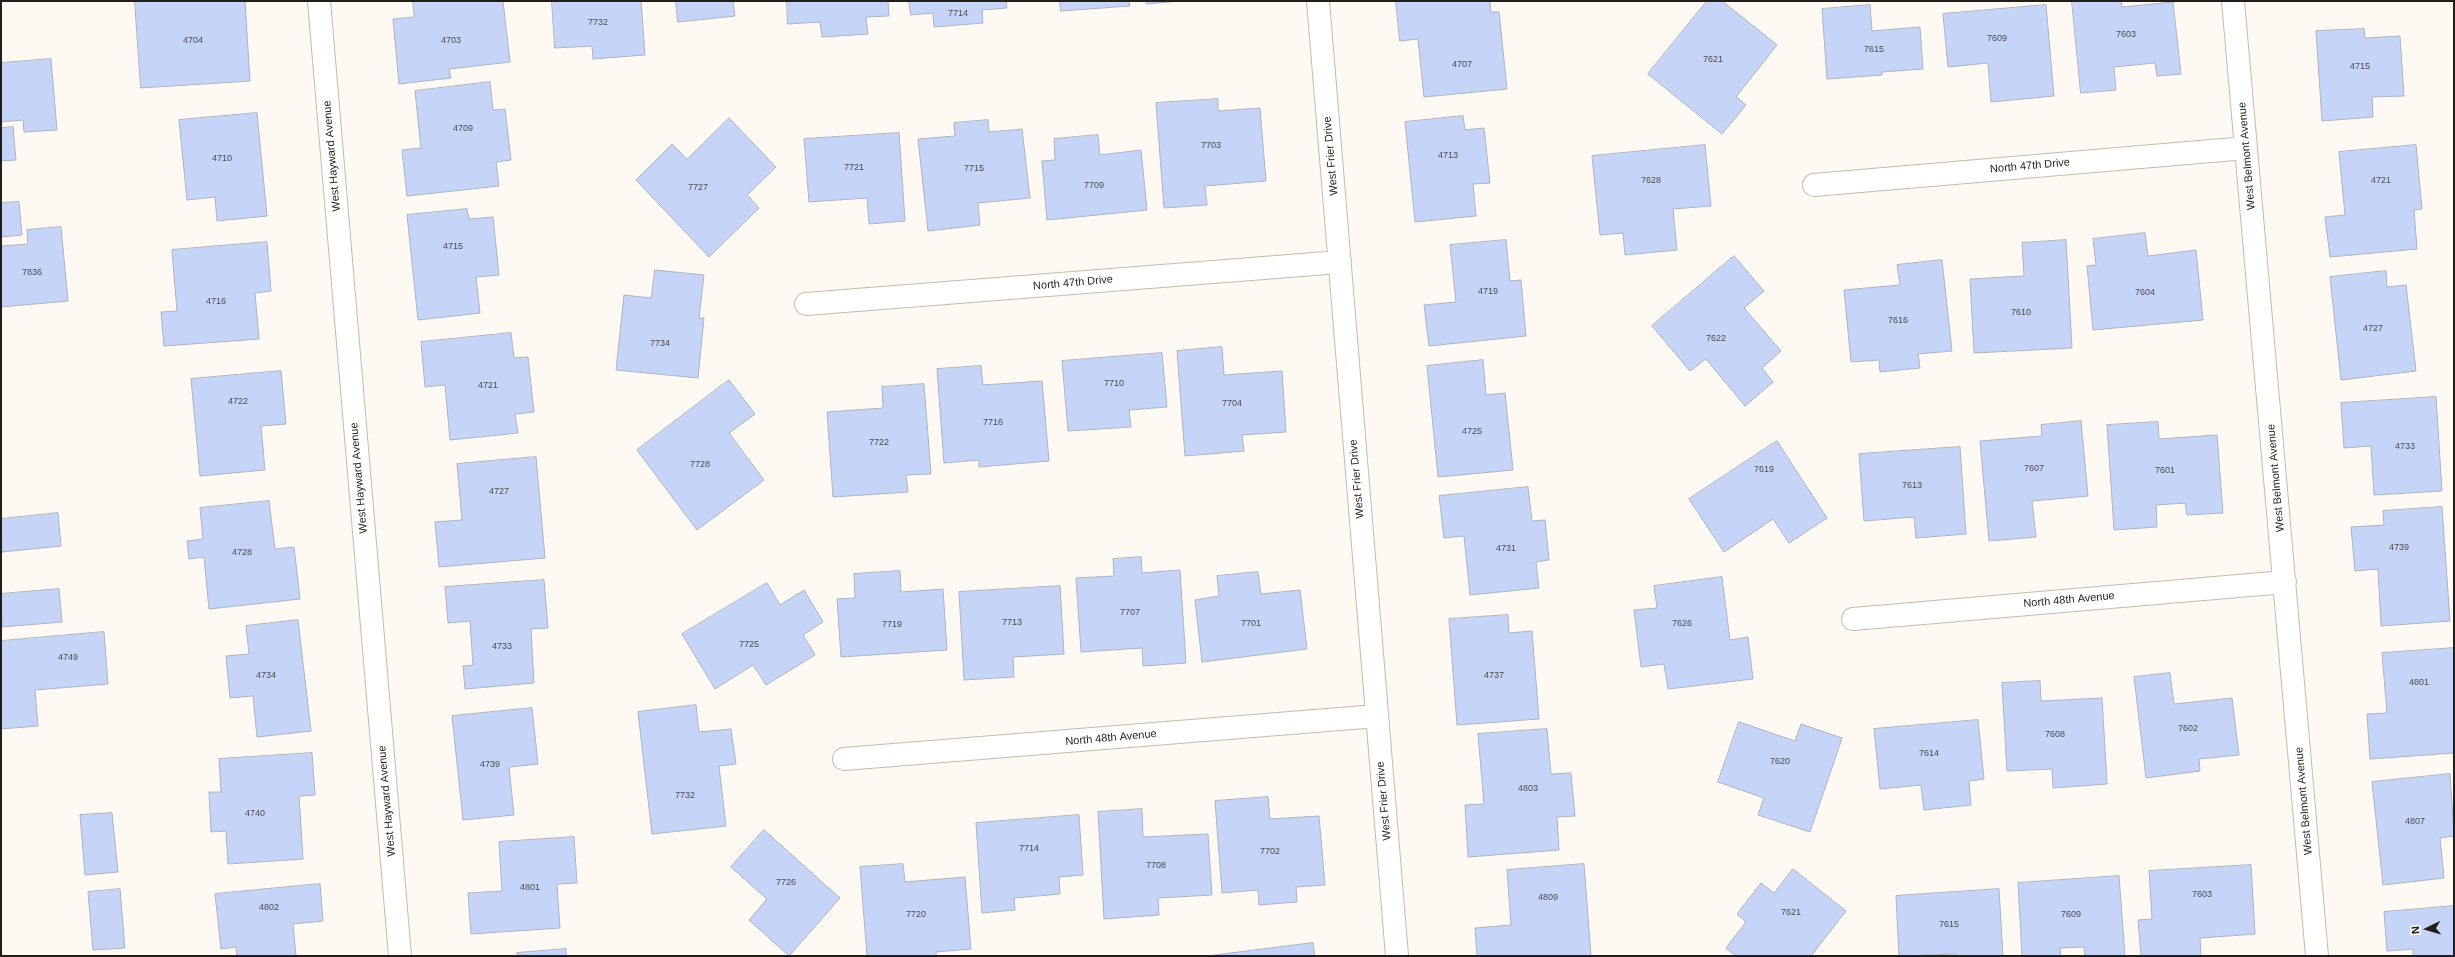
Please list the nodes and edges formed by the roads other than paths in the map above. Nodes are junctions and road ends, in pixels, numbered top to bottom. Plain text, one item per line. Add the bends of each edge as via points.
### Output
1 (319, 1) edge
2 (1318, 1) edge
3 (2233, 1) edge
4 (2246, 148) junction
5 (1814, 185) dead end
6 (1340, 262) junction
7 (806, 304) dead end
8 (2285, 582) junction
9 (1853, 618) dead end
10 (1377, 716) junction
11 (844, 759) dead end
12 (400, 956) edge
13 (1397, 956) edge
14 (2317, 956) edge

1 - 12 street, West Hayward Avenue
2 - 6 street, West Frier Drive
3 - 4 street, West Belmont Avenue
4 - 5 street, North 47th Drive
4 - 8 street, West Belmont Avenue
6 - 7 street, North 47th Drive
6 - 10 street, West Frier Drive
8 - 9 street, North 48th Avenue
8 - 14 street, West Belmont Avenue
10 - 11 street, North 48th Avenue
10 - 13 street, West Frier Drive

